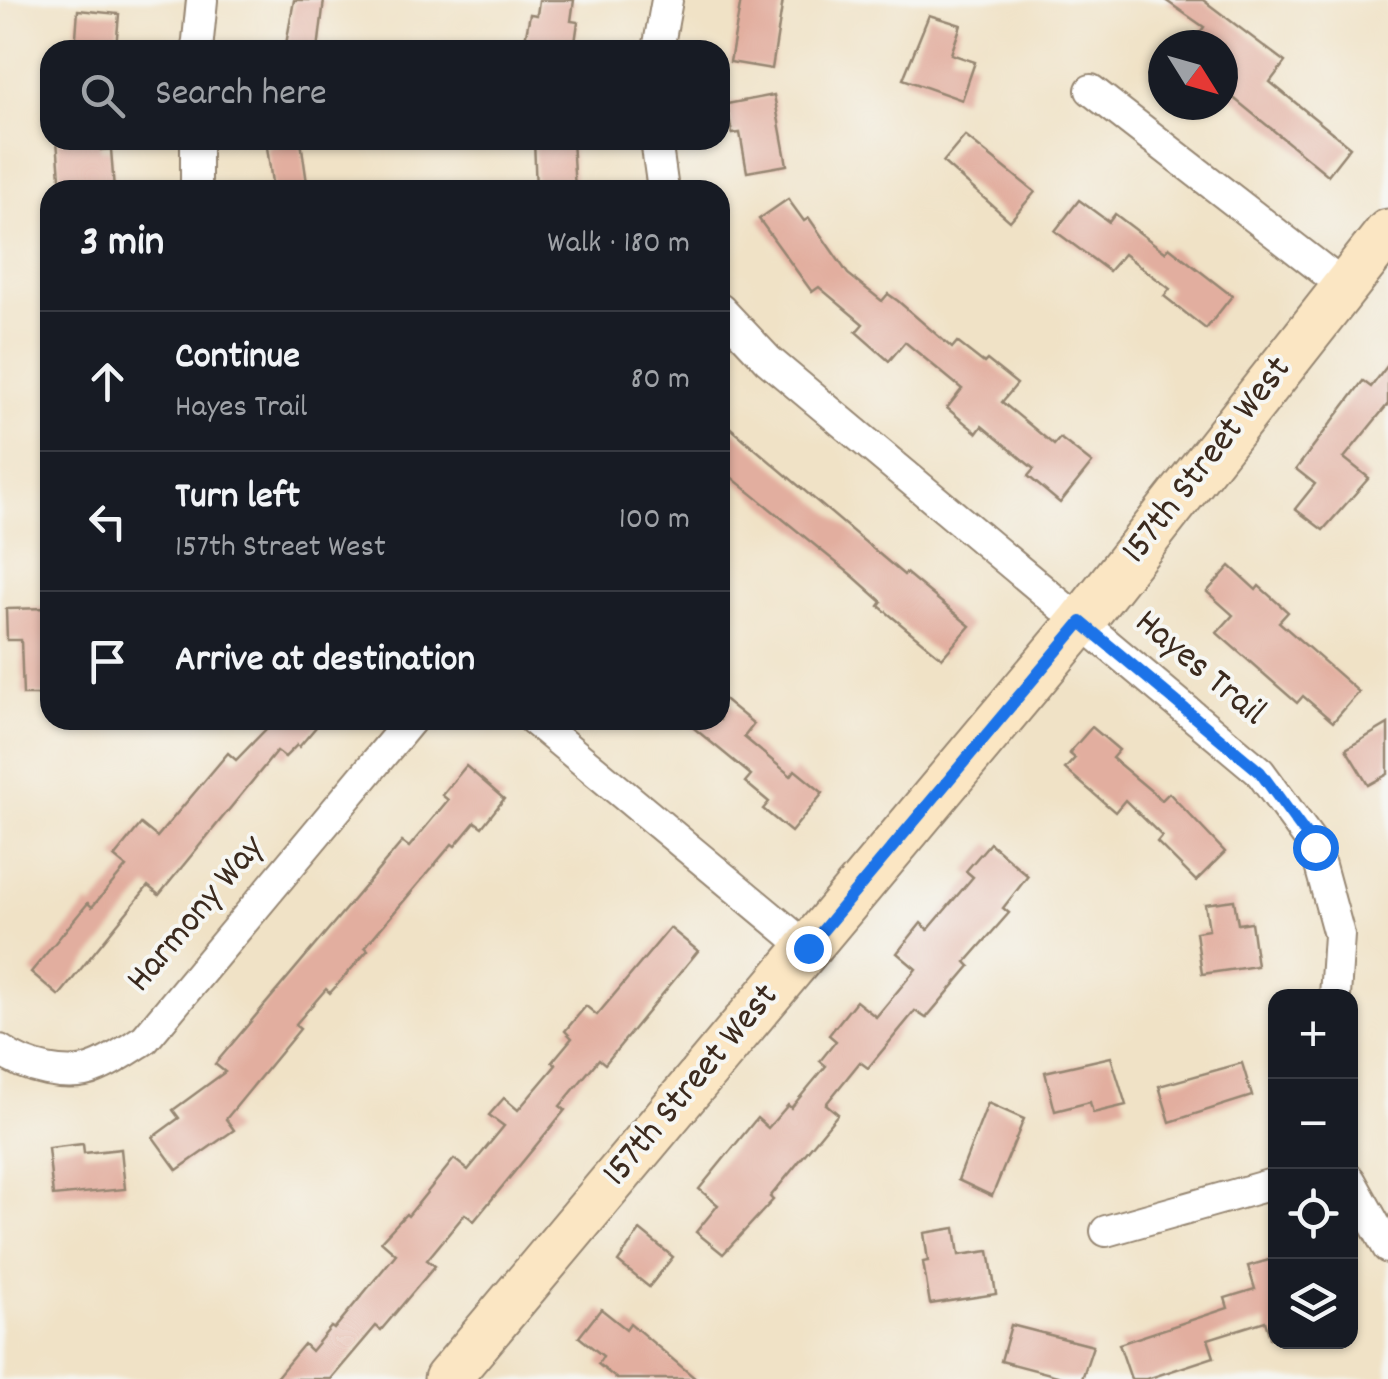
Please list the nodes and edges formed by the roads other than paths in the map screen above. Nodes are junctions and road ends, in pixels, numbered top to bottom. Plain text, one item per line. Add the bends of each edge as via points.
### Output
1 (202, 0) edge
2 (667, 0) edge
3 (198, 40) edge
4 (660, 40) edge
5 (1091, 90) dead end
6 (196, 150) edge
7 (658, 150) edge
8 (196, 180) edge
9 (662, 180) edge
10 (1388, 232) edge
11 (1345, 287) junction
12 (730, 320) edge
13 (1081, 622) junction
14 (403, 730) edge
15 (546, 730) edge
16 (808, 948) junction
17 (1336, 989) edge
18 (0, 1050) edge
19 (1268, 1185) edge
20 (1358, 1194) edge
21 (1106, 1231) dead end
22 (1388, 1248) edge
23 (460, 1375) edge

1 - 3 street
2 - 4 street
5 - 11 street
6 - 8 street
7 - 9 street
10 - 11 street, 157th Street West
11 - 13 street, 157th Street West
12 - 13 street, Hayes Trail via 768,360
13 - 16 street, 157th Street West
13 - 17 street, Hayes Trail via 1260,772 1315,847 1338,935
14 - 18 street, Harmony Way via 145,1040 93,1070 52,1072
15 - 16 street
16 - 23 street, 157th Street West
19 - 21 street
20 - 22 street

